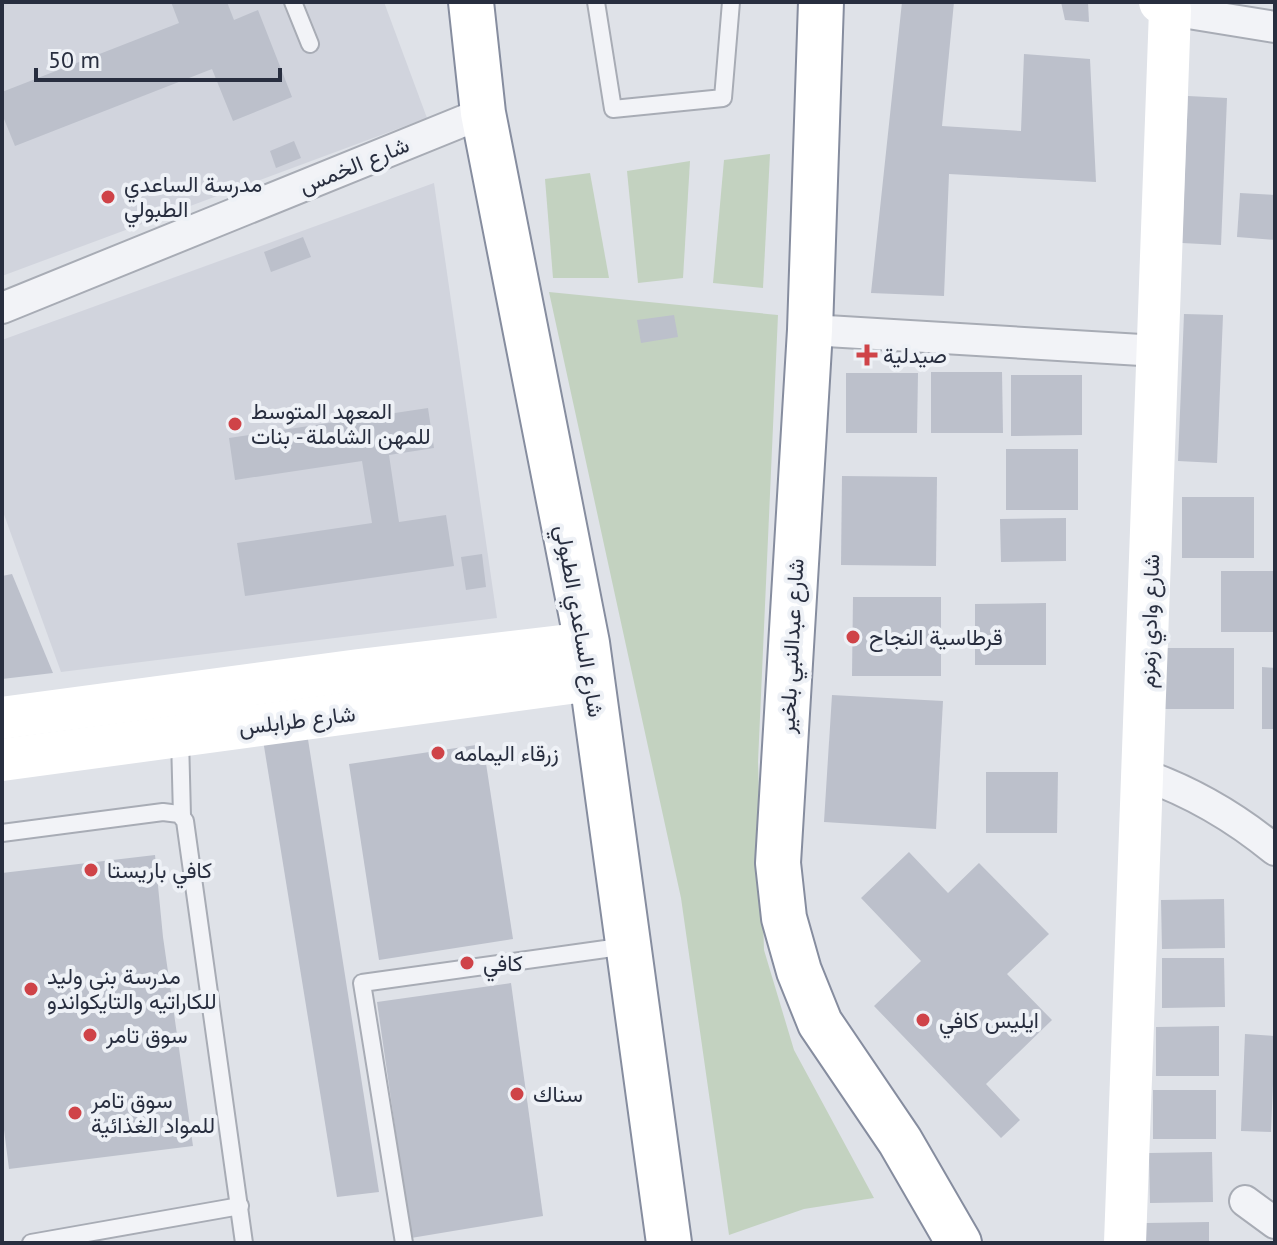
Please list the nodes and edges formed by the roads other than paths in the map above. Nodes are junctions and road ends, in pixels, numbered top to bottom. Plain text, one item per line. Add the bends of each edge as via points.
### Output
1 (293, 2) edge
2 (471, 2) edge
3 (596, 2) edge
4 (731, 2) edge
5 (821, 2) edge
6 (1167, 5) edge
7 (1275, 27) edge
8 (310, 44) dead end
9 (483, 113) junction
10 (2, 308) edge
11 (810, 330) junction
12 (1158, 351) junction
13 (590, 662) junction
14 (2, 718) edge
15 (180, 735) junction
16 (2, 760) edge
17 (1144, 775) junction
18 (182, 816) junction
19 (2, 833) edge
20 (1275, 850) edge
21 (628, 945) junction
22 (1245, 1201) dead end
23 (240, 1206) junction
24 (666, 1222) edge
25 (1275, 1223) edge
26 (31, 1243) edge
27 (244, 1243) edge
28 (404, 1243) edge
29 (648, 1243) edge
30 (959, 1243) edge
31 (1125, 1243) edge

1 - 8 lane
2 - 9 highway, شارع الساعدي الطبولي
3 - 4 lane via 613,109 723,98
5 - 11 highway, شارع عبدالنبي بلخير
6 - 7 street
6 - 12 main road, شارع وادي زمزم
9 - 10 street, شارع الخمس
9 - 13 highway, شارع الساعدي الطبولي
11 - 12 street
11 - 30 highway, شارع عبدالنبي بلخير via 778,863 784,918 820,1023 900,1141
12 - 17 main road, شارع وادي زمزم
13 - 14 main road, شارع طرابلس via 359,670
13 - 15 main road, شارع طرابلس
13 - 21 highway, شارع الساعدي الطبولي
15 - 16 main road, شارع طرابلس
15 - 18 lane
17 - 20 street via 1206,802
17 - 31 main road, شارع وادي زمزم
18 - 19 lane via 163,812
18 - 23 lane
21 - 24 highway, شارع الساعدي الطبولي
21 - 28 lane via 362,983
22 - 25 street
23 - 26 lane
23 - 27 lane
24 - 29 highway

